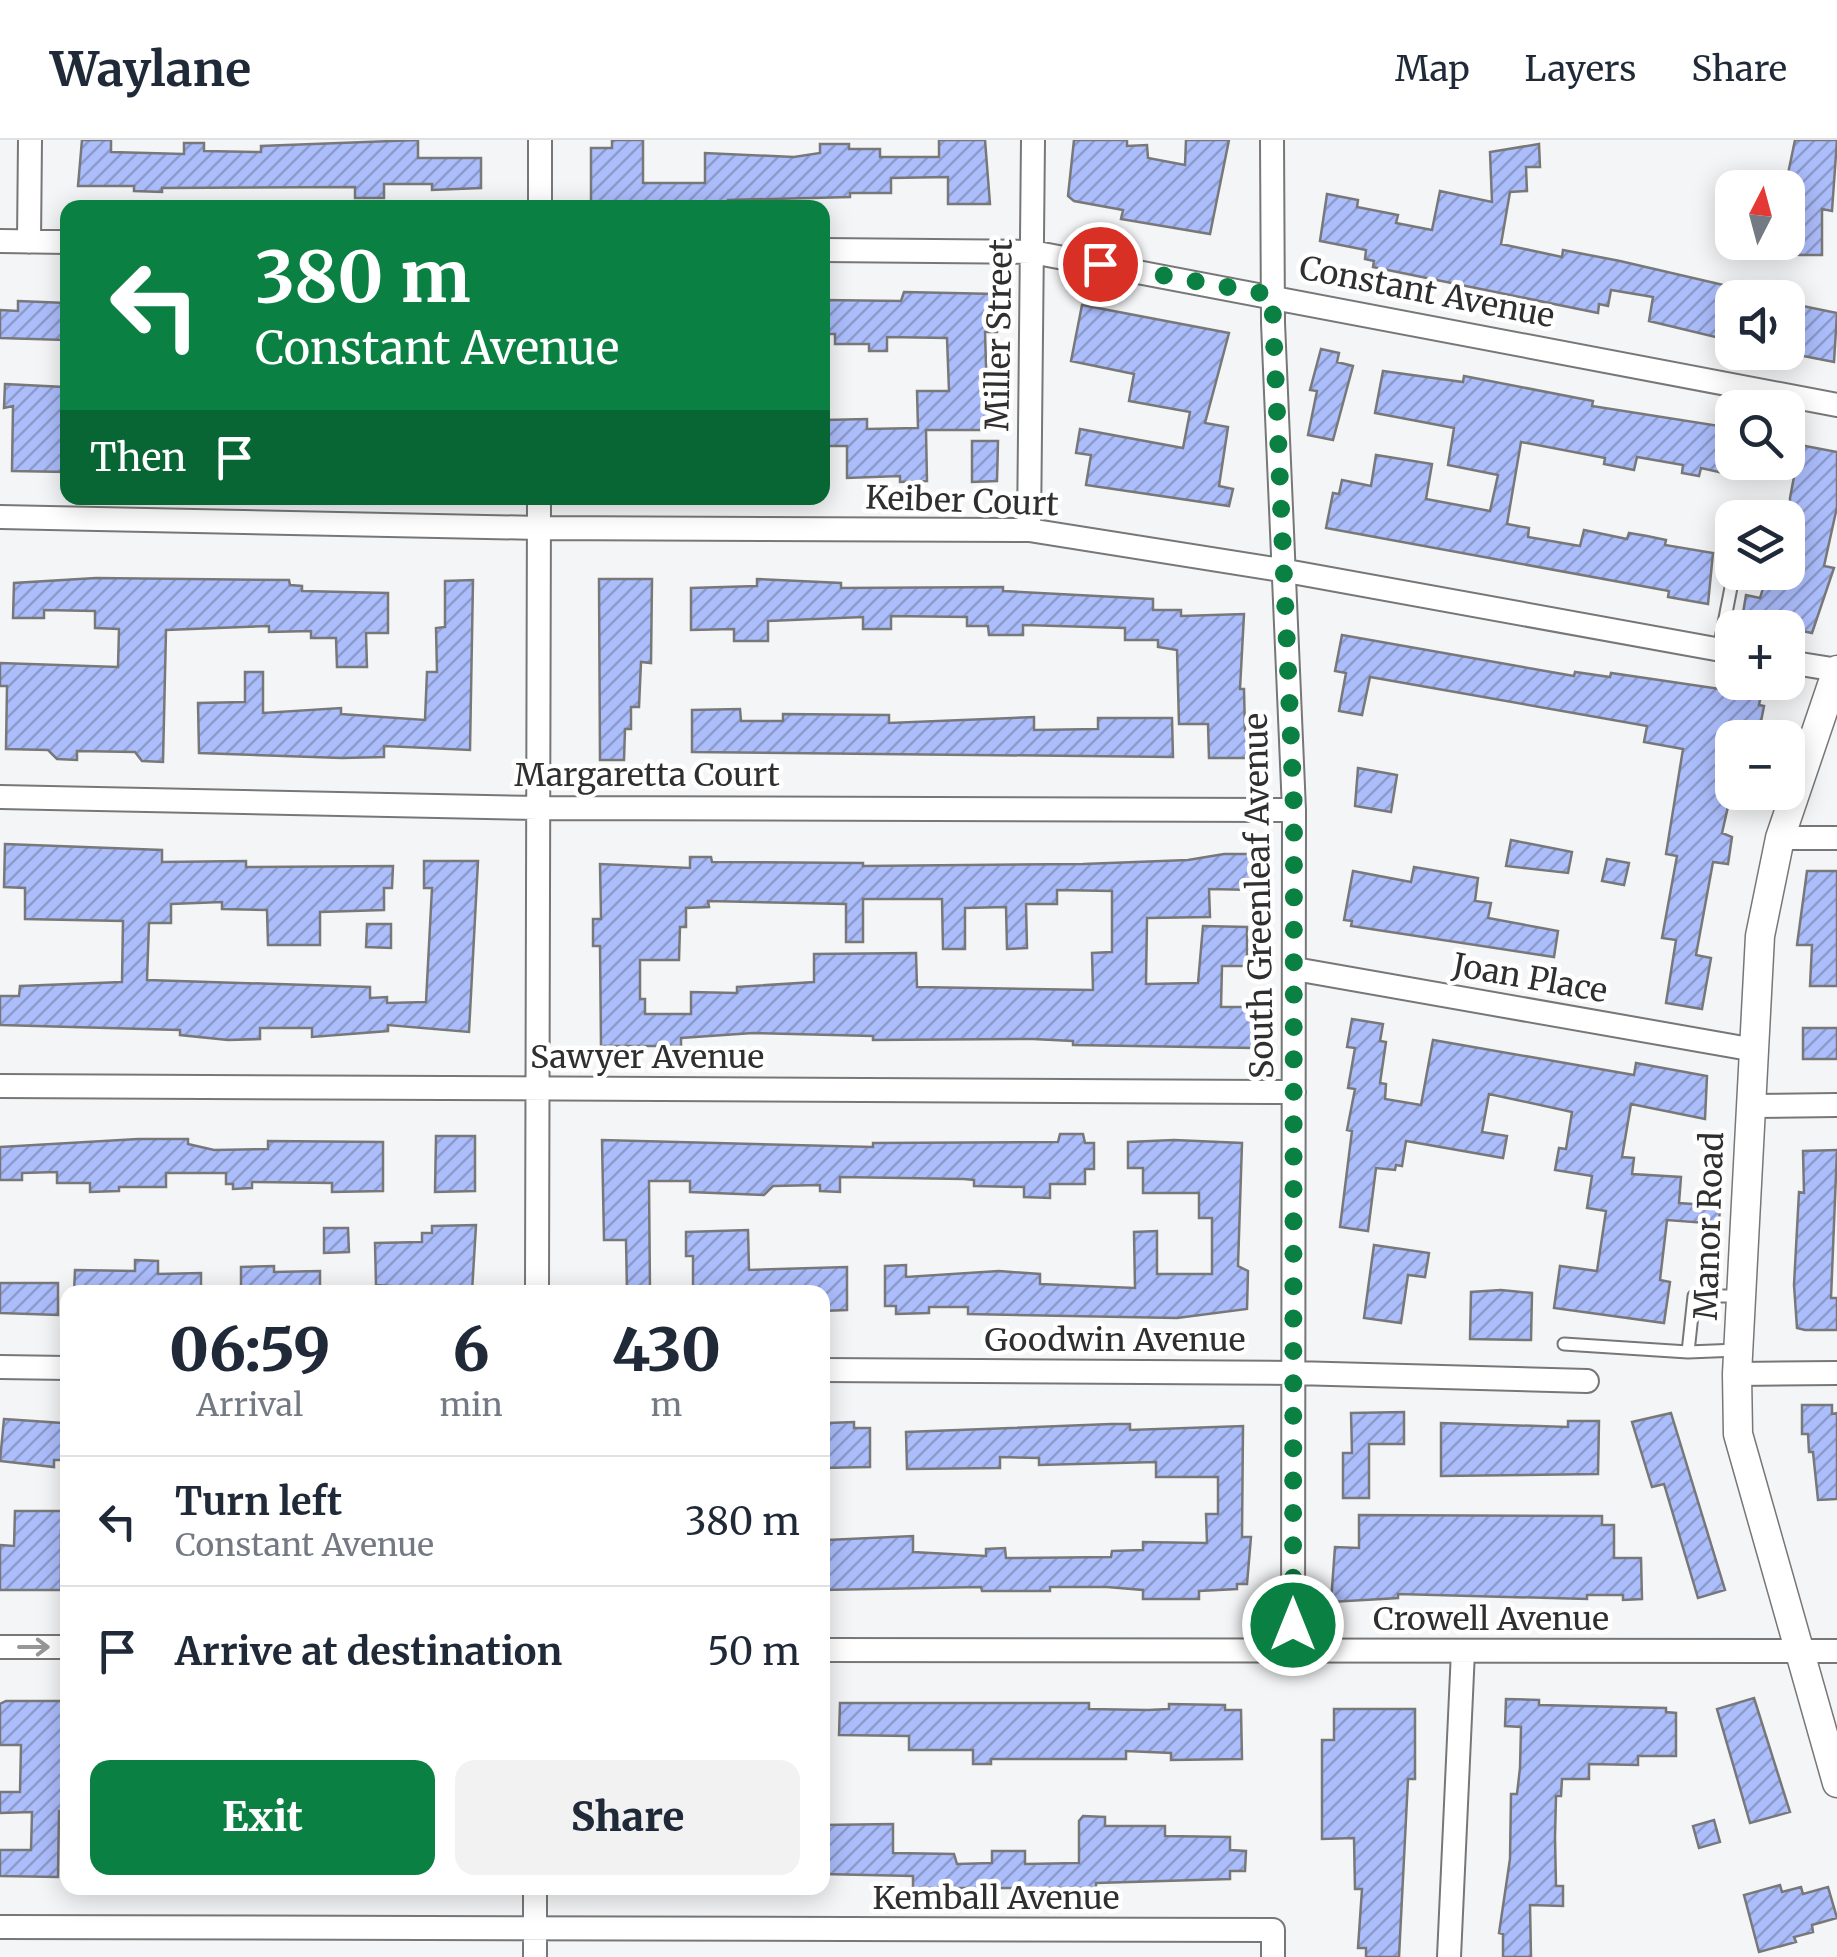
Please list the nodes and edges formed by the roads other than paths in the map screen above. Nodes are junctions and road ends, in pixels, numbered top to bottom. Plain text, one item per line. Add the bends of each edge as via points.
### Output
1 (30, 140) edge
2 (540, 140) edge
3 (1033, 140) edge
4 (1272, 140) edge
5 (540, 200) edge
6 (0, 241) edge
7 (29, 242) junction
8 (60, 242) edge
9 (830, 250) edge
10 (1032, 252) junction
11 (1272, 295) junction
12 (1837, 405) edge
13 (539, 505) edge
14 (0, 517) edge
15 (539, 528) junction
16 (1029, 530) junction
17 (1282, 570) junction
18 (1715, 648) edge
19 (1805, 665) edge
20 (1837, 670) edge
21 (0, 797) edge
22 (538, 808) junction
23 (1294, 810) junction
24 (1780, 838) junction
25 (1837, 838) edge
26 (1295, 970) junction
27 (1755, 1050) junction
28 (0, 1086) edge
29 (538, 1089) junction
30 (1294, 1092) junction
31 (1837, 1105) edge
32 (1749, 1106) junction
33 (537, 1285) edge
34 (1741, 1296) junction
35 (1564, 1344) dead end
36 (1688, 1352) junction
37 (1738, 1362) junction
38 (0, 1368) edge
39 (60, 1368) edge
40 (830, 1370) edge
41 (1837, 1373) edge
42 (1294, 1374) junction
43 (1587, 1382) dead end
44 (0, 1647) edge
45 (60, 1647) edge
46 (830, 1650) edge
47 (1293, 1650) junction
48 (1463, 1651) junction
49 (1837, 1651) edge
50 (1799, 1652) junction
51 (1837, 1783) edge
52 (535, 1895) edge
53 (0, 1926) edge
54 (535, 1930) junction
55 (535, 1957) edge
56 (1273, 1957) edge
57 (1450, 1957) edge

1 - 7 street
2 - 5 street
3 - 10 street, Miller Street
4 - 11 street, South Greenleaf Avenue
6 - 7 street
7 - 8 street
9 - 10 street, Constant Avenue
10 - 11 street, Constant Avenue
10 - 16 street, Miller Street
11 - 12 street, Constant Avenue
11 - 17 street, South Greenleaf Avenue
13 - 15 street
14 - 15 street, Keiber Court
15 - 16 street, Keiber Court
15 - 22 street
16 - 17 street, Keiber Court
17 - 18 street, Keiber Court
17 - 23 street, South Greenleaf Avenue
19 - 20 street
20 - 24 street, Manor Road
21 - 22 street, Margaretta Court
22 - 23 street, Margaretta Court
22 - 29 street
23 - 26 street, South Greenleaf Avenue
24 - 25 street
24 - 27 street, Manor Road via 1760,936
26 - 27 street, Joan Place
26 - 30 street, South Greenleaf Avenue
27 - 32 street, Manor Road
28 - 29 street, Sawyer Avenue
29 - 30 street, Sawyer Avenue
29 - 33 street
30 - 42 street, South Greenleaf Avenue
31 - 32 street
32 - 34 street, Manor Road
34 - 36 lane via 1694,1296
34 - 37 street, Manor Road
35 - 36 lane
36 - 37 lane
37 - 41 street
37 - 50 street, Manor Road via 1738,1434
38 - 39 street
40 - 42 street, Goodwin Avenue
42 - 43 street, Goodwin Avenue
42 - 47 street, South Greenleaf Avenue
44 -> 45 street
46 - 47 street, Crowell Avenue
47 - 48 street, Crowell Avenue
48 - 50 street, Crowell Avenue
48 - 57 street
49 - 50 street, Crowell Avenue
50 - 51 street, Manor Road
52 - 54 street
53 - 54 street, Kemball Avenue
54 - 55 street
54 - 56 street, Kemball Avenue via 1273,1930

